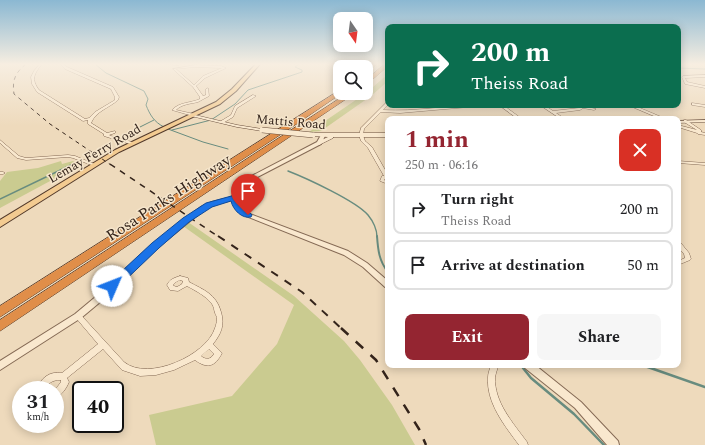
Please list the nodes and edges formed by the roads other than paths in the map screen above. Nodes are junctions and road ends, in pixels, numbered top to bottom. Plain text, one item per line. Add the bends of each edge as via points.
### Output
1 (34, 85) edge
2 (105, 85) edge
3 (239, 85) edge
4 (691, 85) edge
5 (194, 86) edge
6 (208, 88) dead end
7 (705, 88) edge
8 (254, 96) dead end
9 (333, 97) edge
10 (202, 98) junction
11 (341, 100) edge
12 (690, 104) dead end
13 (385, 106) edge
14 (705, 106) edge
15 (446, 108) edge
16 (505, 108) edge
17 (547, 108) edge
18 (580, 108) edge
19 (590, 108) edge
20 (637, 108) edge
21 (594, 109) dead end
22 (380, 111) junction
23 (553, 112) junction
24 (193, 115) junction
25 (516, 116) edge
26 (559, 116) edge
27 (657, 116) edge
28 (90, 119) junction
29 (685, 121) junction
30 (222, 122) junction
31 (681, 122) edge
32 (705, 122) edge
33 (681, 127) edge
34 (114, 132) dead end
35 (699, 133) junction
36 (705, 134) edge
37 (105, 135) junction
38 (361, 135) junction
39 (385, 135) edge
40 (323, 136) junction
41 (333, 136) junction
42 (0, 142) edge
43 (131, 143) junction
44 (319, 143) junction
45 (681, 162) edge
46 (705, 164) edge
47 (95, 165) junction
48 (385, 173) edge
49 (235, 198) junction
50 (0, 224) edge
51 (681, 247) edge
52 (681, 262) edge
53 (49, 281) junction
54 (385, 282) edge
55 (186, 283) dead end
56 (0, 307) edge
57 (0, 312) edge
58 (78, 316) junction
59 (0, 326) edge
60 (102, 344) junction
61 (209, 344) junction
62 (196, 356) junction
63 (0, 366) edge
64 (494, 368) edge
65 (532, 368) edge
66 (62, 377) junction
67 (47, 381) edge
68 (64, 381) edge
69 (524, 445) edge
70 (614, 445) edge

1 - 28 street via 38,92 84,120
2 - 28 street via 112,88 117,98
3 - 24 main road, Lemay Ferry Road via 218,103
4 - 7 street
5 - 10 street
6 - 10 street via 208,95
8 - 30 street via 236,107 232,116
9 - 53 highway, Rosa Parks Highway
10 - 24 street via 174,109 174,112
11 - 59 highway, Rosa Parks Highway
12 - 14 street
13 - 22 street
15 - 22 street
16 - 25 street
17 - 23 street
18 - 23 street
19 - 21 street
20 - 27 street
22 - 38 street via 362,129
23 - 26 street
24 - 30 main road, Mattis Road
24 - 43 main road, Lemay Ferry Road
28 - 37 street via 90,124
29 - 31 main road
29 - 32 main road
29 - 35 street via 700,131
30 - 40 main road, Mattis Road, bridge via 262,130
33 - 35 street
34 - 37 street
35 - 36 street
37 - 43 street
38 - 39 main road, Mattis Road
38 - 41 main road, Mattis Road
38 - 48 street
40 - 41 main road, Mattis Road
40 - 44 street
41 - 44 main road
42 - 47 street via 22,158 68,156
43 - 47 main road, Lemay Ferry Road
44 - 49 street via 248,180 238,188
45 - 46 street
47 - 50 main road, Lemay Ferry Road
49 - 54 street via 236,206 242,212 346,253
49 - 58 street via 209,205 186,220
51 - 52 street via 688,259
53 - 56 highway
53 - 57 highway
55 - 61 street via 207,295 216,305 220,325 218,333
58 - 60 street
58 - 63 street
60 - 62 street via 126,368 142,373 166,370
60 - 66 street
61 - 62 street
61 - 62 street via 218,353 212,362 204,362
64 - 69 street via 491,381 498,406
65 - 70 street via 578,405
66 - 67 street via 56,376
66 - 68 street

